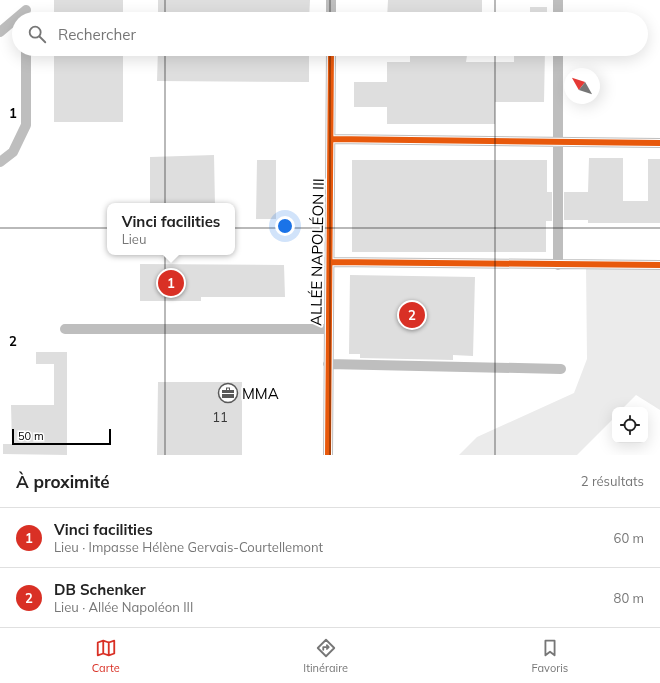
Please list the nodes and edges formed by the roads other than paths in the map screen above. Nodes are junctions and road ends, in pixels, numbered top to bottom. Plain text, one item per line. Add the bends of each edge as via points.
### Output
1 (331, 0) edge
2 (558, 0) edge
3 (331, 12) edge
4 (558, 12) edge
5 (12, 22) edge
6 (0, 32) edge
7 (26, 56) edge
8 (331, 56) edge
9 (558, 56) edge
10 (331, 139) junction
11 (558, 142) junction
12 (660, 144) edge
13 (0, 162) edge
14 (330, 262) junction
15 (558, 265) junction
16 (660, 265) edge
17 (64, 329) dead end
18 (329, 329) junction
19 (328, 364) junction
20 (561, 369) dead end
21 (328, 455) edge

1 - 3 street
2 - 4 street
5 - 6 street
7 - 13 street via 26,125 13,152
8 - 10 street, ALLÉE NAPOLÉON III
9 - 11 street
10 - 11 street
10 - 14 street, ALLÉE NAPOLÉON III
11 - 12 street
11 - 15 street
14 - 15 street
14 - 18 street, ALLÉE NAPOLÉON III
15 - 16 street
17 - 18 street
18 - 19 street, ALLÉE NAPOLÉON III
19 - 20 street
19 - 21 street, ALLÉE NAPOLÉON III

